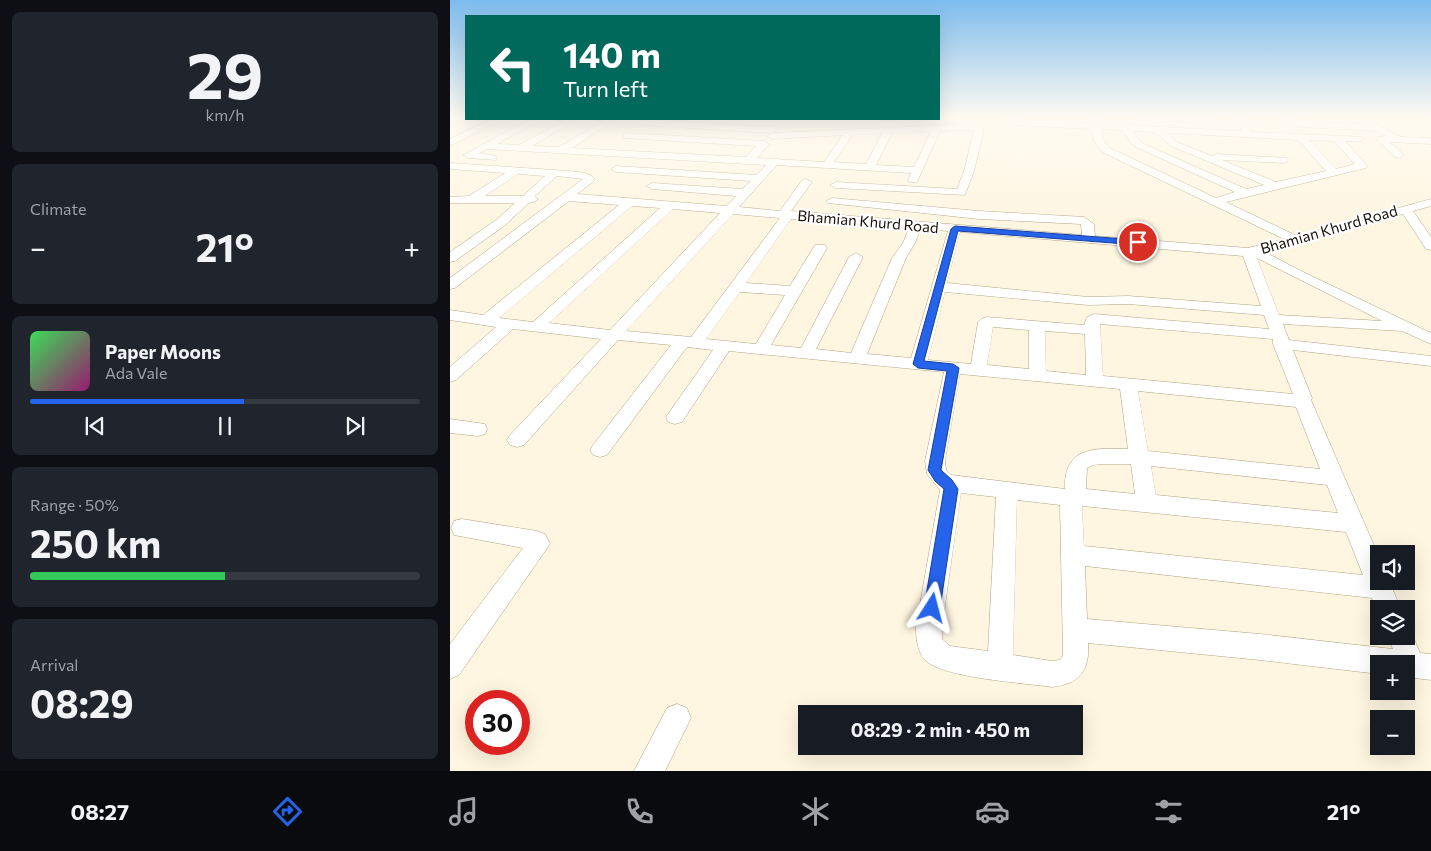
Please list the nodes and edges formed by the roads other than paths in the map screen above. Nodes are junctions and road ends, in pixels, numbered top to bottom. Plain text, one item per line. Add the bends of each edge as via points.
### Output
1 (473, 153) edge
2 (503, 153) edge
3 (527, 153) edge
4 (530, 153) edge
5 (601, 153) edge
6 (623, 153) edge
7 (667, 153) edge
8 (755, 153) edge
9 (835, 153) edge
10 (877, 153) edge
11 (925, 153) edge
12 (973, 153) edge
13 (1112, 153) edge
14 (1156, 153) edge
15 (1196, 153) edge
16 (1278, 153) edge
17 (1316, 153) edge
18 (1351, 153) edge
19 (1396, 153) edge
20 (665, 155) junction
21 (794, 155) joint
22 (1203, 156) junction
23 (1399, 156) dead end
24 (500, 158) dead end
25 (519, 159) junction
26 (748, 160) junction
27 (774, 162) junction
28 (828, 164) junction
29 (450, 166) edge
30 (870, 166) junction
31 (1287, 166) junction
32 (616, 169) dead end
33 (645, 170) junction
34 (918, 170) junction
35 (554, 173) junction
36 (1334, 173) junction
37 (569, 174) junction
38 (759, 178) junction
39 (1299, 180) junction
40 (806, 182) dead end
41 (652, 186) dead end
42 (836, 186) dead end
43 (1275, 186) junction
44 (908, 190) junction
45 (745, 192) junction
46 (1245, 193) junction
47 (566, 198) junction
48 (473, 199) junction
49 (526, 199) junction
50 (454, 200) edge
51 (832, 201) dead end
52 (629, 202) junction
53 (1214, 202) junction
54 (1431, 202) edge
55 (670, 205) junction
56 (900, 206) junction
57 (1406, 208) junction
58 (728, 210) junction
59 (450, 212) edge
60 (785, 215) junction
61 (893, 224) junction
62 (916, 226) junction
63 (955, 229) junction
64 (1089, 238) junction
65 (1296, 240) junction
66 (1431, 246) edge
67 (820, 248) dead end
68 (1251, 251) junction
69 (450, 258) edge
70 (856, 258) dead end
71 (450, 266) edge
72 (474, 268) junction
73 (450, 285) edge
74 (736, 287) junction
75 (939, 287) junction
76 (795, 291) junction
77 (450, 315) edge
78 (1271, 315) junction
79 (486, 321) junction
80 (509, 324) junction
81 (1037, 325) junction
82 (536, 327) junction
83 (1408, 328) junction
84 (1092, 330) junction
85 (613, 335) junction
86 (1431, 339) edge
87 (1280, 340) junction
88 (688, 342) junction
89 (725, 345) junction
90 (761, 349) junction
91 (806, 353) junction
92 (857, 358) junction
93 (1431, 361) edge
94 (918, 364) junction
95 (953, 368) junction
96 (978, 370) junction
97 (450, 376) edge
98 (1037, 376) junction
99 (1095, 381) junction
100 (1128, 385) junction
101 (1302, 400) junction
102 (675, 417) dead end
103 (450, 426) edge
104 (478, 429) dead end
105 (517, 440) dead end
106 (600, 450) dead end
107 (1139, 458) junction
108 (1334, 478) junction
109 (948, 483) junction
110 (1007, 490) junction
111 (1074, 498) junction
112 (1144, 502) junction
113 (1353, 524) junction
114 (462, 528) dead end
115 (1073, 555) junction
116 (1384, 598) edge
117 (1076, 630) junction
118 (1370, 660) edge
119 (451, 664) edge
120 (1000, 666) junction
121 (677, 718) dead end
122 (649, 771) edge

1 - 24 street via 468,156
2 - 25 street
3 - 25 street
4 - 25 street
5 - 37 street
6 - 20 street
7 - 20 street
8 - 26 street
9 - 28 street
10 - 30 street
11 - 34 street
12 - 44 street via 962,192
13 - 53 street
14 - 46 street
15 - 22 street
16 - 31 street
17 - 36 street
18 - 36 street via 1363,165
19 - 23 street
20 - 26 street
20 - 33 street
21 - 27 street
21 - 28 street
22 - 31 street
22 - 43 street
25 - 29 street
25 - 35 street
25 - 48 street
26 - 27 street
27 - 38 street
28 - 30 street
30 - 34 street
31 - 39 street
32 - 33 street
33 - 38 street
34 - 44 street
35 - 37 street
35 - 49 street
36 - 39 street
37 - 47 street via 590,179
38 - 45 street
39 - 43 street
40 - 60 street
41 - 45 street
42 - 44 street
43 - 46 street
44 - 56 street
45 - 58 street
46 - 53 street
47 - 49 street, Bhamian Khurd Road
47 - 52 street, Bhamian Khurd Road
47 - 72 street
48 - 49 street, Bhamian Khurd Road
48 - 50 street, Bhamian Khurd Road
49 - 69 street via 500,223
50 - 59 street
51 - 56 street
52 - 55 street, Bhamian Khurd Road
52 - 79 street
53 - 65 street
54 - 57 street, Bhamian Khurd Road
55 - 58 street, Bhamian Khurd Road
55 - 82 street
56 - 61 street
56 - 64 street via 979,215 1084,221 1088,224
57 - 65 street, Bhamian Khurd Road
57 - 66 street
58 - 60 street, Bhamian Khurd Road
58 - 85 street
60 - 61 street, Bhamian Khurd Road
60 - 74 street
61 - 62 street, Bhamian Khurd Road
62 - 63 street, Bhamian Khurd Road
62 - 92 street
63 - 64 street, Bhamian Khurd Road
63 - 75 street
64 - 68 street, Bhamian Khurd Road
65 - 68 street, Bhamian Khurd Road
67 - 76 street
68 - 78 street
68 - 83 street
70 - 91 street
71 - 72 street
72 - 73 street
74 - 76 street
74 - 88 street
75 - 78 street via 1088,301 1128,300
75 - 94 street
76 - 90 street
77 - 79 street
78 - 83 street
78 - 87 street
79 - 80 street
80 - 82 street
80 - 97 street
81 - 84 street
81 - 96 street via 986,322
81 - 98 street
82 - 85 street
83 - 86 street
84 - 87 street via 1092,320 1096,318
84 - 99 street
85 - 88 street
85 - 105 street
87 - 93 street
87 - 101 street
88 - 89 street
88 - 106 street
89 - 90 street
89 - 102 street
90 - 91 street
91 - 92 street
92 - 94 street
94 - 95 street
95 - 96 street
95 - 109 street via 935,470 939,478
96 - 98 street
98 - 99 street
99 - 100 street
100 - 101 street
100 - 107 street
101 - 108 street
103 - 104 street
107 - 108 street
107 - 111 street via 1105,456 1084,460 1077,466
107 - 112 street
108 - 113 street
109 - 110 street
109 - 120 street via 951,489 929,626 930,646 937,654 949,659
110 - 111 street
110 - 120 street
111 - 112 street
111 - 115 street via 1071,502
112 - 113 street
113 - 116 street
114 - 119 street via 537,541 539,544
115 - 116 street
115 - 117 street
117 - 118 street
117 - 120 street via 1076,655 1072,667 1064,672 1052,674
121 - 122 street

